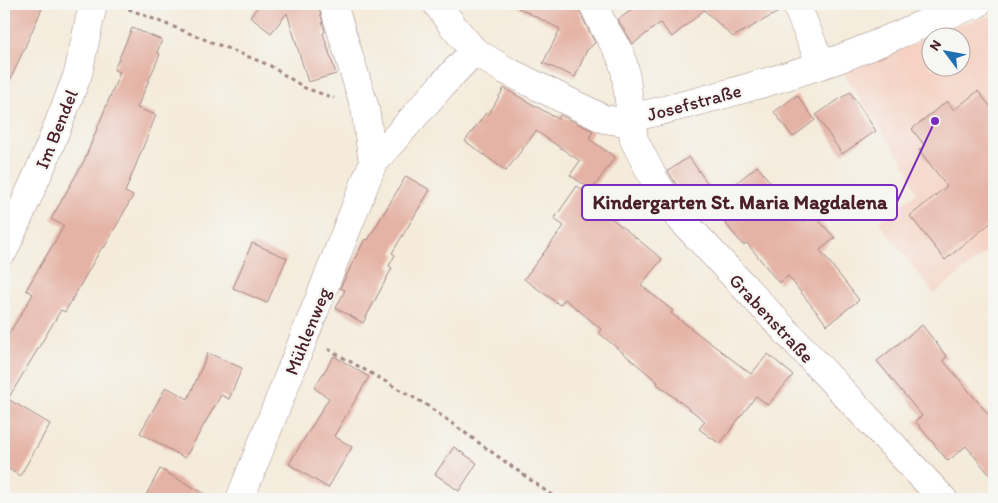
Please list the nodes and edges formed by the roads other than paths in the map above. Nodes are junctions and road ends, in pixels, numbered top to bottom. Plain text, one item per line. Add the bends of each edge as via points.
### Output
1 (93, 4) edge
2 (332, 4) edge
3 (437, 4) edge
4 (593, 4) edge
5 (796, 4) edge
6 (977, 4) edge
7 (474, 51) junction
8 (822, 64) junction
9 (630, 118) junction
10 (373, 163) junction
11 (4, 250) edge
12 (240, 499) edge
13 (943, 499) edge

1 - 11 street, Im Bendel via 78,74
2 - 10 street, Mühlenweg via 366,108
3 - 7 street, Josefstraße
4 - 9 street, Grabenstraße via 620,54
5 - 8 street
6 - 8 street, Josefstraße
7 - 9 street, Josefstraße via 604,119
7 - 10 street, Mühlenweg
8 - 9 street, Josefstraße via 731,93
9 - 13 street, Grabenstraße via 634,140 677,216
10 - 12 street, Mühlenweg

